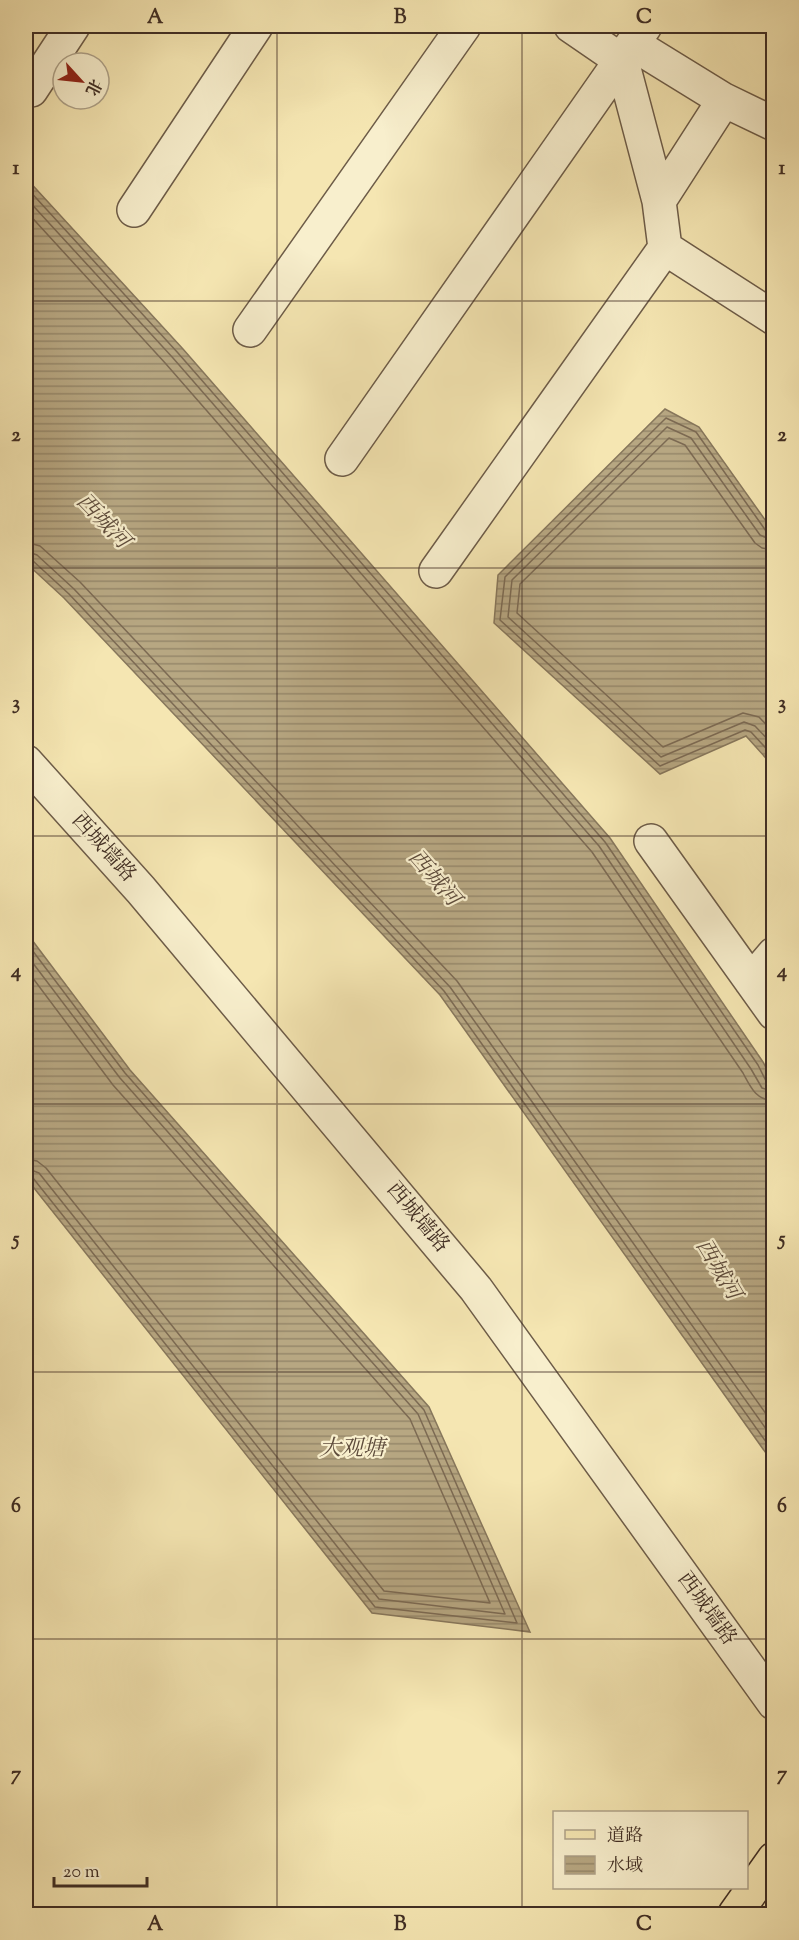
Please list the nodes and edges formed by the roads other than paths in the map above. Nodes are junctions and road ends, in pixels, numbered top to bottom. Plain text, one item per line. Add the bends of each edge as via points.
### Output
1 (73, 26) edge
2 (256, 26) edge
3 (464, 26) edge
4 (571, 26) edge
5 (634, 43) edge
6 (31, 90) dead end
7 (724, 100) junction
8 (774, 124) edge
9 (659, 201) junction
10 (134, 210) dead end
11 (665, 248) junction
12 (774, 318) edge
13 (250, 330) dead end
14 (342, 459) dead end
15 (436, 571) dead end
16 (26, 762) edge
17 (651, 841) dead end
18 (774, 954) edge
19 (751, 981) junction
20 (774, 1012) edge
21 (774, 1703) edge
22 (774, 1859) edge
23 (735, 1914) edge

1 - 6 street
2 - 10 street
3 - 13 street
4 - 5 street
5 - 7 street
5 - 9 street
5 - 14 street
7 - 8 street
7 - 9 street
9 - 11 street
11 - 12 street
11 - 15 street
16 - 21 street, 西城墙路 via 141,891 476,1288
17 - 19 street
18 - 19 street
19 - 20 street
22 - 23 main road

